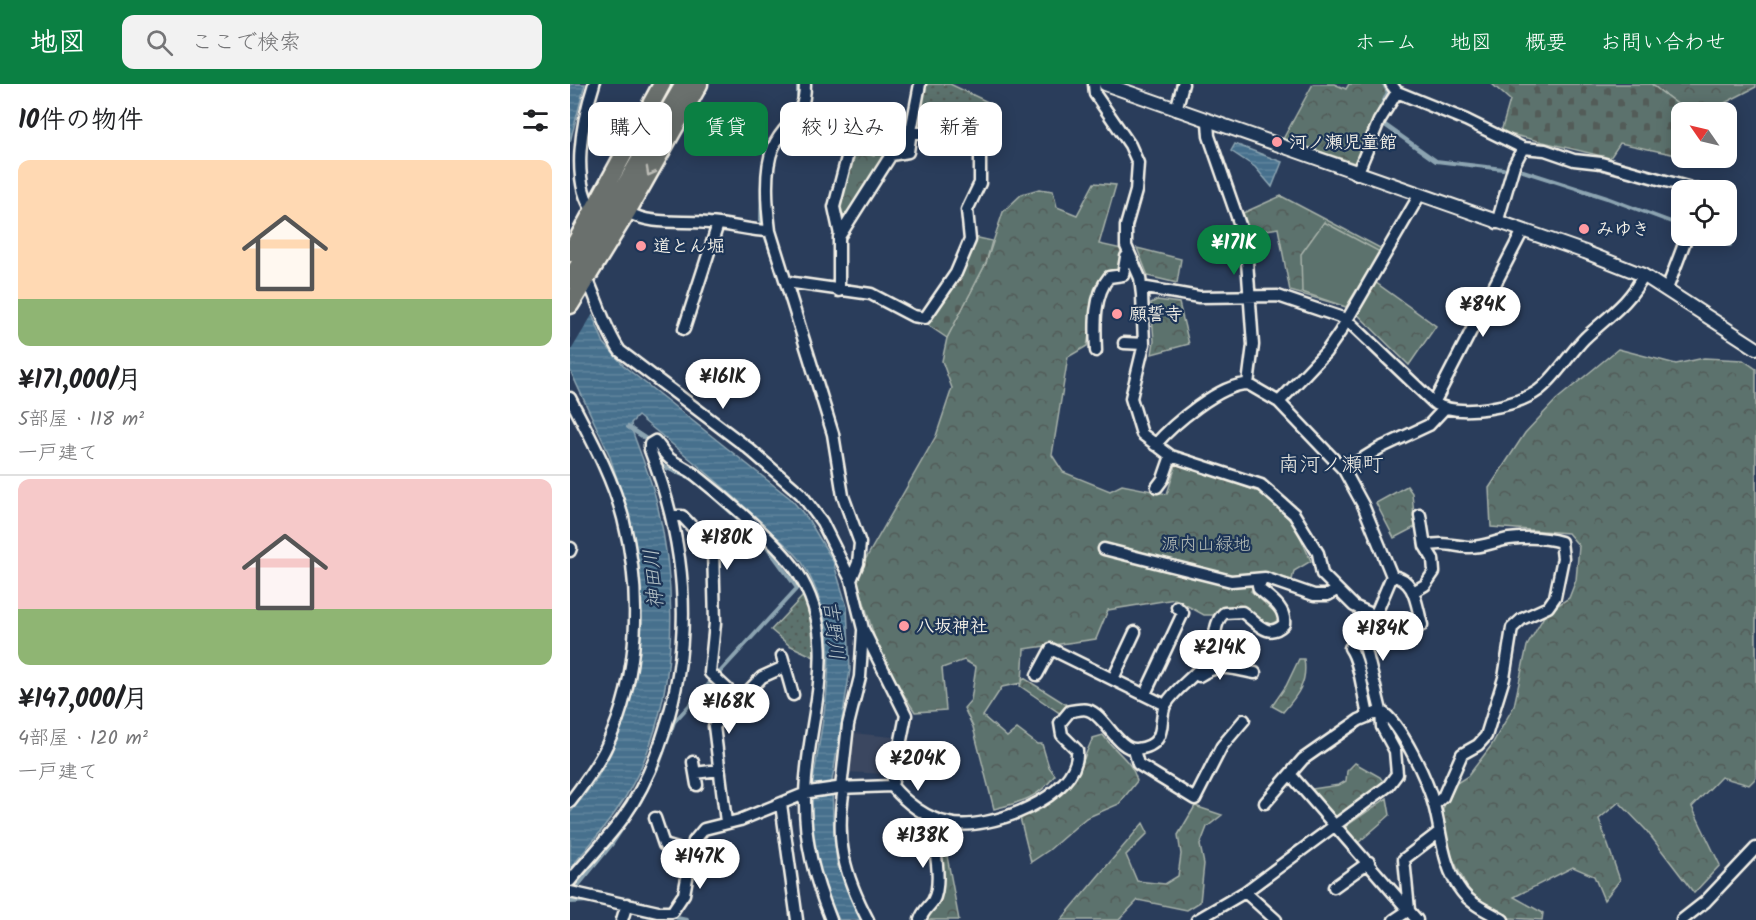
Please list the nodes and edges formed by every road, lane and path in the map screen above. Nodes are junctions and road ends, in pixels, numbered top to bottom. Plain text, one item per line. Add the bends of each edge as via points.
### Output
1 (594, 84) edge
2 (662, 84) edge
3 (684, 84) edge
4 (699, 84) edge
5 (805, 84) edge
6 (920, 84) edge
7 (1094, 84) edge
8 (1105, 84) edge
9 (1183, 84) edge
10 (1394, 88) edge
11 (1176, 110) junction
12 (1208, 122) junction
13 (911, 130) junction
14 (1523, 148) junction
15 (847, 156) edge
16 (1357, 174) junction
17 (1671, 182) edge
18 (1419, 196) junction
19 (594, 212) junction
20 (627, 212) junction
21 (1497, 223) junction
22 (718, 224) junction
23 (764, 231) junction
24 (840, 235) junction
25 (1520, 236) dead end
26 (1683, 246) edge
27 (570, 253) edge
28 (1130, 255) junction
29 (1643, 275) junction
30 (580, 280) edge
31 (787, 282) junction
32 (1141, 286) junction
33 (1667, 289) junction
34 (839, 291) junction
35 (1249, 296) junction
36 (570, 305) edge
37 (1346, 319) junction
38 (684, 329) dead end
39 (1124, 343) dead end
40 (1144, 344) junction
41 (1756, 348) edge
42 (1096, 351) dead end
43 (1248, 384) junction
44 (570, 398) edge
45 (1279, 402) junction
46 (1439, 406) junction
47 (1155, 446) junction
48 (1172, 456) junction
49 (1344, 470) junction
50 (1157, 487) dead end
51 (1420, 514) dead end
52 (673, 516) junction
53 (1425, 546) junction
54 (1104, 549) dead end
55 (1392, 576) junction
56 (1265, 578) junction
57 (851, 580) junction
58 (1337, 590) junction
59 (1413, 592) junction
60 (1177, 607) dead end
61 (1374, 615) junction
62 (1422, 625) dead end
63 (863, 629) junction
64 (1136, 632) dead end
65 (1350, 648) dead end
66 (1256, 673) dead end
67 (1037, 675) dead end
68 (1113, 679) junction
69 (1183, 686) junction
70 (1144, 694) junction
71 (793, 695) dead end
72 (739, 700) junction
73 (1165, 705) junction
74 (1381, 711) junction
75 (1368, 715) junction
76 (1244, 720) dead end
77 (1134, 750) junction
78 (720, 770) junction
79 (695, 773) dead end
80 (1290, 774) junction
81 (892, 786) junction
82 (841, 788) junction
83 (575, 789) edge
84 (807, 793) junction
85 (570, 802) edge
86 (1265, 803) dead end
87 (781, 804) junction
88 (1434, 805) junction
89 (928, 816) junction
90 (655, 818) dead end
91 (726, 822) junction
92 (1336, 825) junction
93 (1438, 833) junction
94 (1756, 848) edge
95 (691, 853) junction
96 (1369, 862) junction
97 (570, 881) edge
98 (1334, 887) dead end
99 (570, 892) edge
100 (1245, 892) junction
101 (627, 904) junction
102 (1409, 910) junction
103 (666, 917) edge
104 (622, 920) edge
105 (797, 920) edge
106 (831, 920) edge
107 (868, 920) edge
108 (920, 920) edge
109 (1197, 920) edge
110 (1276, 920) edge
111 (1394, 920) edge
112 (1417, 920) edge
113 (1503, 920) edge
114 (1682, 920) edge

1 - 19 street via 582,121 576,182 581,200
2 - 19 highway
3 - 30 highway via 587,252
4 -> 20 highway
5 - 23 street via 805,102 800,113 772,149
6 - 13 street
7 - 28 street via 1095,94 1138,163 1136,191 1126,226
8 - 11 street
9 - 11 street
10 - 14 street
10 - 16 street
11 - 12 street
12 - 16 street
12 - 35 street via 1209,136 1242,231
13 - 24 street via 908,152 891,155
13 - 34 street via 980,146 980,183 967,210 970,240 956,273 925,318 913,316 871,294
14 - 17 street via 1601,163
14 - 21 street
15 - 24 street via 834,207
16 - 18 street
18 - 21 street
18 - 37 street
19 - 27 highway
20 - 22 street via 641,220
20 - 30 highway
21 - 29 street
22 - 23 street
22 - 38 street
23 - 31 street
24 - 34 street
25 - 46 street
26 - 33 street
28 - 32 street
28 - 42 street via 1126,257 1123,275 1109,277 1103,284 1095,324
29 - 33 street
29 - 46 street via 1636,290 1539,390 1512,402 1465,412
30 - 36 highway
30 - 57 street via 599,301 611,338 620,351 748,448 801,494 822,522
31 - 34 street
31 - 57 street via 833,434 843,496 860,543
32 - 35 street via 1199,297
32 - 40 street
33 - 41 street
35 - 37 street via 1291,298
35 - 43 street via 1253,345
37 - 45 street via 1326,352
37 - 46 street
39 - 40 street
40 - 47 street via 1131,399 1142,434
43 - 45 street
43 - 47 street via 1228,388 1176,424
44 - 83 street via 600,455 623,518 633,570 635,632 628,685 607,746
45 - 49 street
46 - 49 street via 1429,425
47 - 48 street
48 - 50 street
48 - 58 street via 1258,490 1294,514 1318,553 1322,574
49 - 55 street via 1363,504
51 - 53 street
52 - 72 street via 682,516 713,549 715,623 710,666 714,678
52 - 84 street via 650,450 653,441 777,548 804,585 821,636 823,660
52 - 97 street via 681,563 684,621 671,710 653,762 624,817
53 - 59 street via 1433,559 1434,572 1425,585
53 - 88 street via 1445,542 1467,547 1508,539 1547,538 1561,542 1563,558 1555,597 1548,607 1512,628 1504,678 1486,736 1462,754 1443,796
54 - 56 street via 1231,581
55 - 59 street via 1403,577
55 - 61 street
56 - 58 street via 1314,596
56 - 69 street via 1259,589 1281,608 1284,624 1270,632 1242,612 1224,613 1210,654
57 - 63 street
58 - 61 street via 1354,606
59 - 62 street
60 - 70 street via 1183,613
61 - 74 street via 1364,642
63 - 81 street via 906,715
63 - 82 street via 860,677 848,725
64 - 68 street
65 - 75 street via 1357,657
66 - 69 street via 1211,668
67 - 68 street via 1051,649
68 - 70 street
69 - 73 street
70 - 73 street
71 - 72 street via 783,661
72 - 78 street via 714,726
73 - 77 street via 1164,725 1157,738
74 - 75 street
74 - 88 street via 1391,717 1405,740
74 - 92 street via 1382,727 1395,752 1397,774 1388,786
75 - 80 street via 1303,759
76 - 77 street via 1222,746 1195,800 1138,764
77 - 89 street via 1087,709 1070,711 1060,723 1062,735 1077,750 1078,761 1051,794 1031,809 972,825 949,824
78 - 79 street
78 - 91 street
80 - 86 street
80 - 92 street
81 - 82 street
81 - 89 street
82 - 84 street
82 - 107 street via 843,860 850,886
83 - 85 street
84 - 87 street
84 - 106 street via 805,828 813,873
87 - 91 street
87 - 105 street
88 - 93 street
89 - 108 street via 938,874 933,900 924,908
90 - 95 street via 664,845
91 - 95 street via 701,831
92 - 96 street
92 - 100 street
93 - 102 street via 1404,859
93 - 113 street via 1462,892
94 - 114 street via 1705,902
95 - 103 street via 684,894
96 - 98 street
96 - 102 street
99 - 101 street
100 - 109 street
100 - 110 street
101 - 103 street
101 - 104 street
102 - 111 street
102 - 112 street

